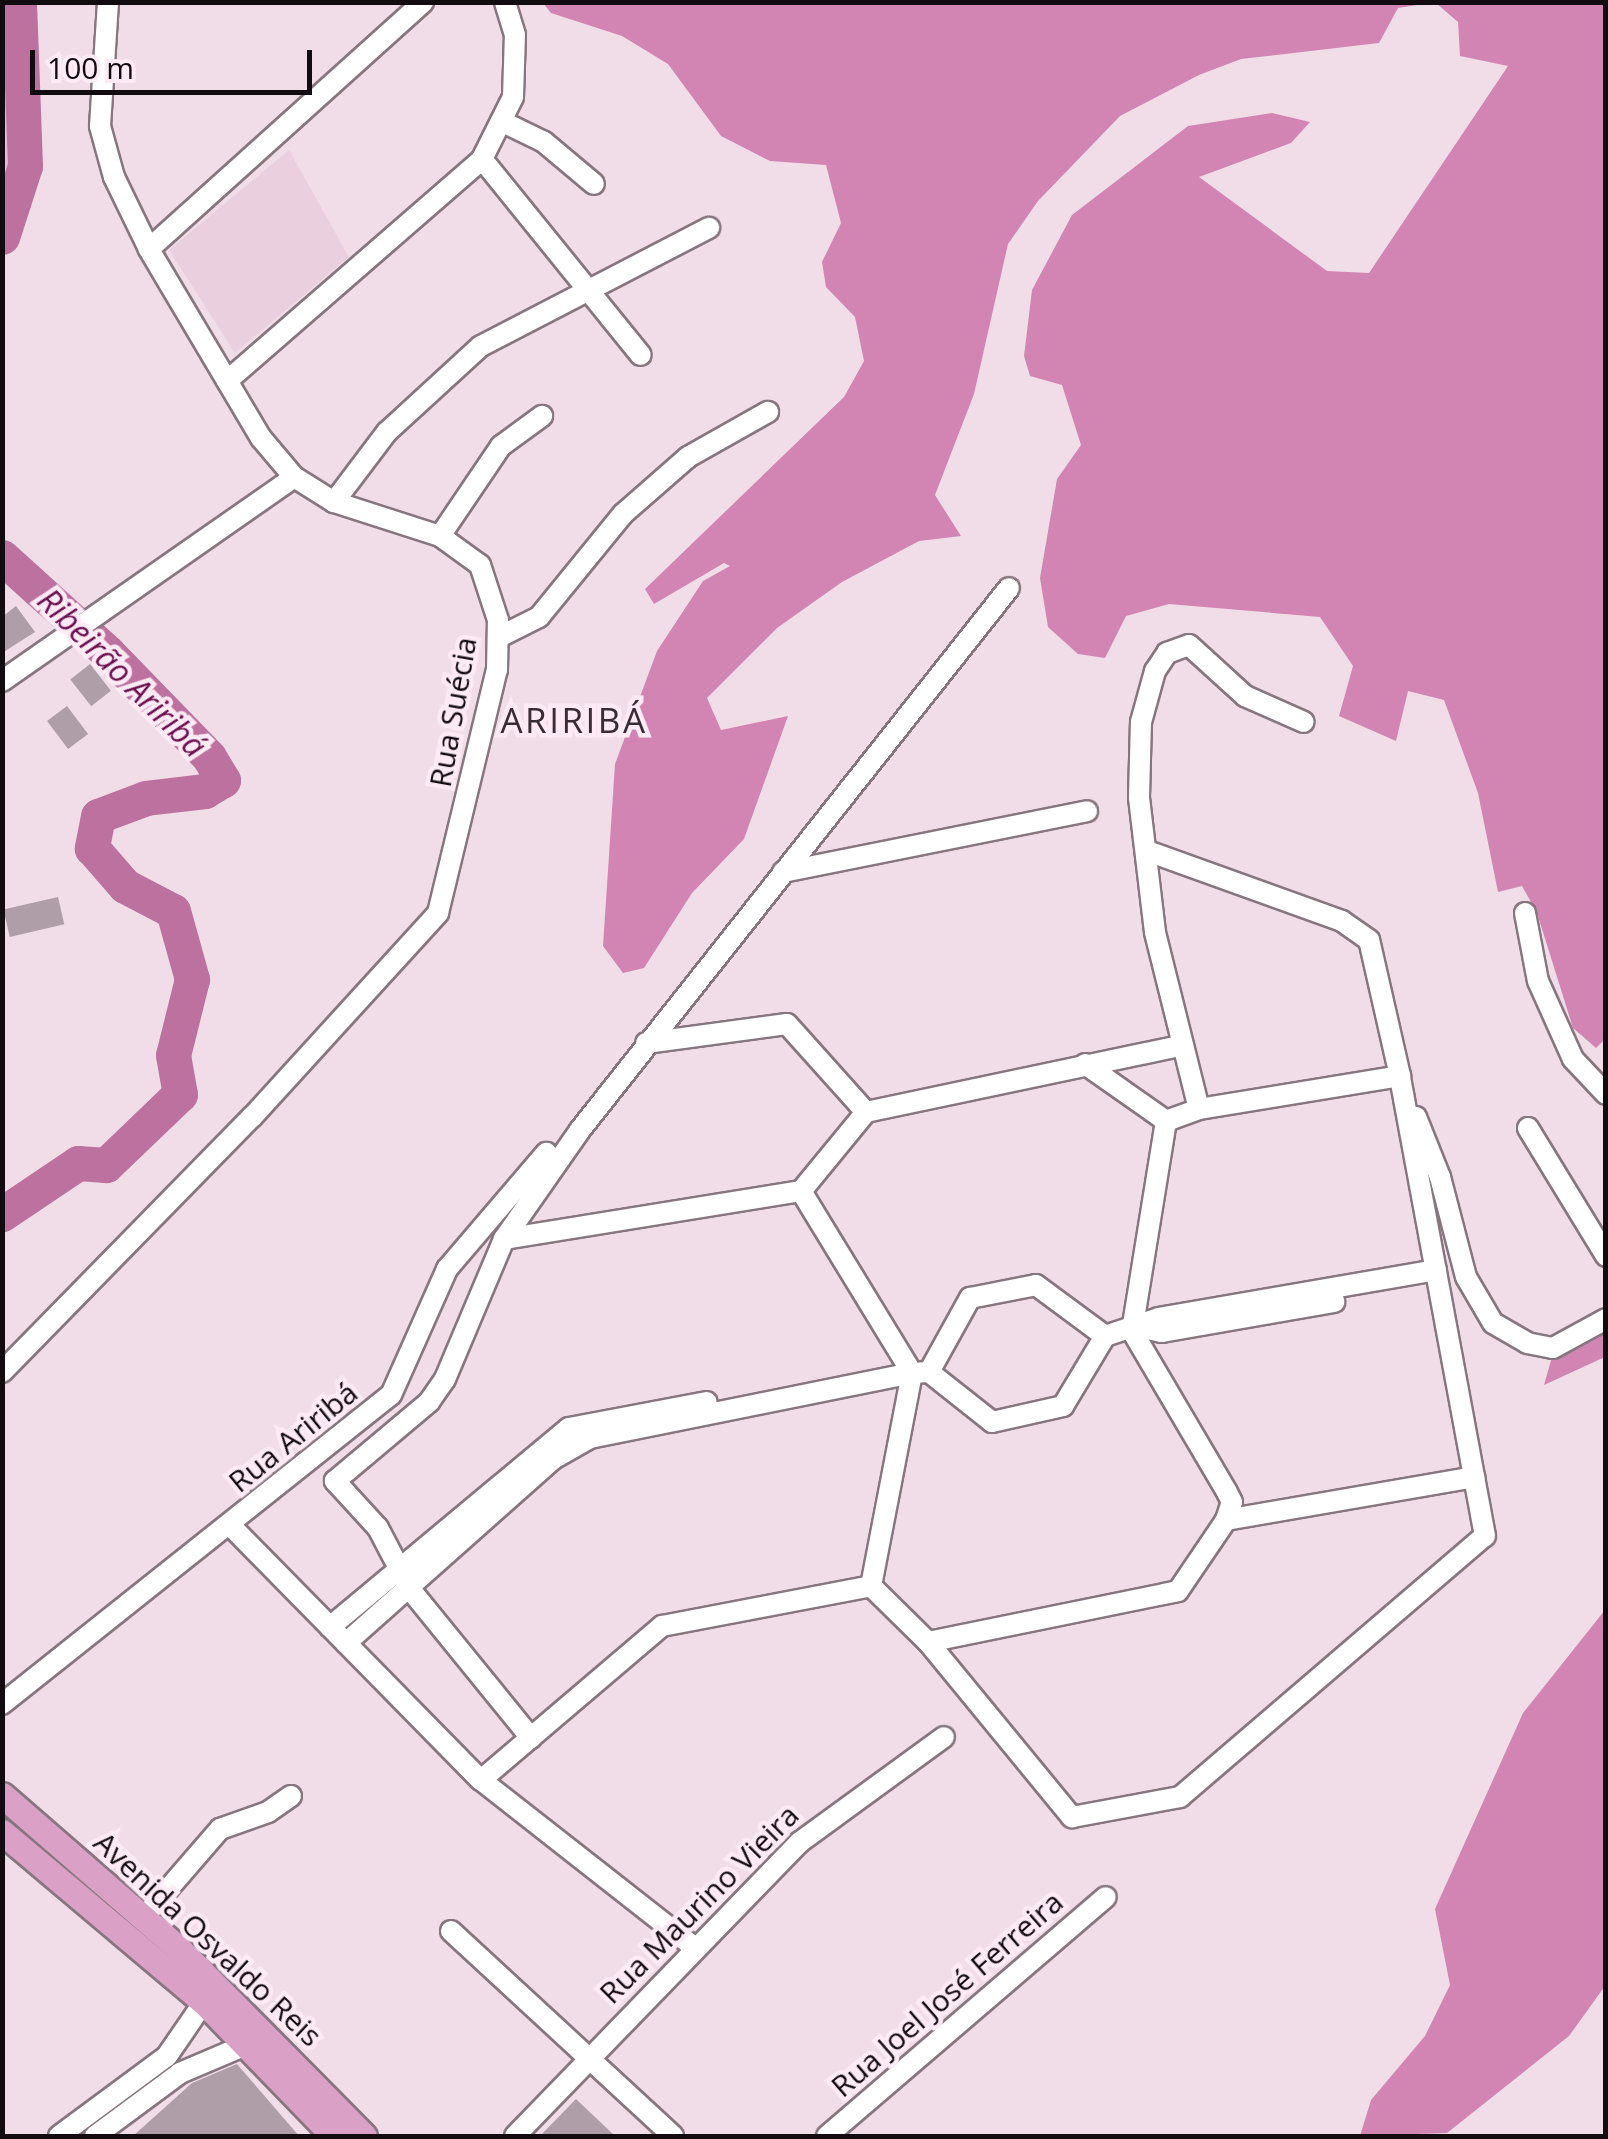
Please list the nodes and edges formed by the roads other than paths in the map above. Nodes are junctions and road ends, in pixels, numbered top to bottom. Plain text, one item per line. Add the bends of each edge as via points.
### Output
1 (108, 2) edge
2 (423, 2) edge
3 (505, 2) edge
4 (505, 123) junction
5 (482, 159) junction
6 (594, 184) dead end
7 (709, 228) dead end
8 (149, 248) junction
9 (585, 290) junction
10 (641, 355) dead end
11 (227, 381) junction
12 (768, 412) dead end
13 (542, 416) dead end
14 (294, 477) junction
15 (334, 502) junction
16 (440, 536) junction
17 (1009, 588) dead end
18 (499, 637) junction
19 (2, 680) edge
20 (1304, 722) dead end
21 (1087, 811) dead end
22 (1148, 851) junction
23 (783, 872) junction
24 (1525, 913) dead end
25 (646, 1043) junction
26 (1183, 1045) junction
27 (1085, 1064) junction
28 (1401, 1082) junction
29 (1606, 1094) edge
30 (1199, 1109) junction
31 (866, 1112) junction
32 (1166, 1121) junction
33 (1528, 1128) dead end
34 (546, 1153) dead end
35 (801, 1191) junction
36 (504, 1239) junction
37 (1606, 1256) edge
38 (1437, 1277) junction
39 (1606, 1319) edge
40 (1138, 1330) junction
41 (1105, 1336) junction
42 (2, 1372) edge
43 (914, 1374) junction
44 (1474, 1476) junction
45 (1226, 1520) junction
46 (231, 1526) junction
47 (378, 1528) junction
48 (402, 1568) junction
49 (383, 1581) junction
50 (871, 1586) junction
51 (410, 1589) junction
52 (330, 1627) junction
53 (928, 1642) junction
54 (346, 1643) junction
55 (2, 1704) edge
56 (944, 1737) dead end
57 (531, 1738) junction
58 (482, 1780) junction
59 (2, 1795) edge
60 (292, 1796) dead end
61 (2, 1832) edge
62 (1106, 1898) dead end
63 (143, 1918) junction
64 (451, 1931) dead end
65 (695, 1948) junction
66 (204, 2002) junction
67 (248, 2044) junction
68 (590, 2054) junction
69 (174, 2065) junction
70 (59, 2136) edge
71 (94, 2136) edge
72 (334, 2136) edge
73 (364, 2136) edge
74 (514, 2136) edge
75 (673, 2136) edge
76 (827, 2136) edge

1 - 8 street, Rua Suécia via 100,126 114,177
2 - 8 street
3 - 4 street via 517,62
4 - 5 street
4 - 6 street via 544,142
5 - 9 street via 578,272
5 - 11 street
7 - 9 street
8 - 11 street, Rua Suécia
9 - 10 street
9 - 15 street via 482,346 387,432
11 - 14 street, Rua Suécia
12 - 18 street via 688,457 623,514 539,617
13 - 16 street via 501,446
14 - 15 street, Rua Suécia
14 - 19 street
15 - 16 street, Rua Suécia
16 - 18 street, Rua Suécia via 488,576
17 - 23 street
18 - 42 street, Rua Suécia via 456,858 438,912 252,1117
20 - 22 street via 1245,696 1189,645 1168,654 1155,672 1141,722 1139,797
21 - 23 street
22 - 26 street via 1155,932
22 - 28 street via 1342,922 1369,940
23 - 25 street
24 - 29 street via 1538,982 1573,1060
25 - 31 street via 787,1024
25 - 36 street
26 - 27 street
26 - 30 street
27 - 31 street
27 - 32 street
28 - 30 street
28 - 38 street
28 - 39 street via 1440,1177 1466,1277 1493,1323 1517,1339 1553,1348
30 - 32 street
31 - 35 street
32 - 40 street
33 - 37 street
34 - 46 street, Rua Ariribá via 447,1269 392,1395
35 - 36 street
35 - 43 street
36 - 47 street via 429,1402 335,1480
38 - 40 street via 1162,1332
38 - 44 street
40 - 41 street
40 - 45 street via 1232,1502
41 - 43 street via 1063,1406 992,1422
41 - 43 street via 1036,1285 970,1298
43 - 48 street via 883,1372 569,1428
43 - 50 street
43 - 51 street via 572,1444
44 - 45 street
44 - 53 street via 1485,1536 1180,1796 1072,1817
45 - 53 street via 1178,1590
46 - 52 street
46 - 55 street, Rua Ariribá
47 - 48 street
47 - 49 street
48 - 49 street
48 - 51 street
49 - 52 street
50 - 53 street
50 - 57 street via 662,1626
51 - 54 street
51 - 57 street
52 - 54 street
54 - 58 street
56 - 65 street, Rua Maurino Vieira via 800,1842
57 - 58 street
58 - 65 street
59 - 63 main road, Avenida Osvaldo Reis
60 - 63 street via 220,1830
61 - 66 main road, Avenida Osvaldo Reis
62 - 76 street, Rua Joel José Ferreira
63 - 73 main road, Avenida Osvaldo Reis
64 - 68 street
65 - 68 street, Rua Maurino Vieira
66 - 67 main road, Avenida Osvaldo Reis
66 - 69 street
67 - 69 street
67 - 72 main road, Avenida Osvaldo Reis
68 - 74 street, Rua Maurino Vieira
68 - 75 street
69 - 70 street
69 - 71 street

